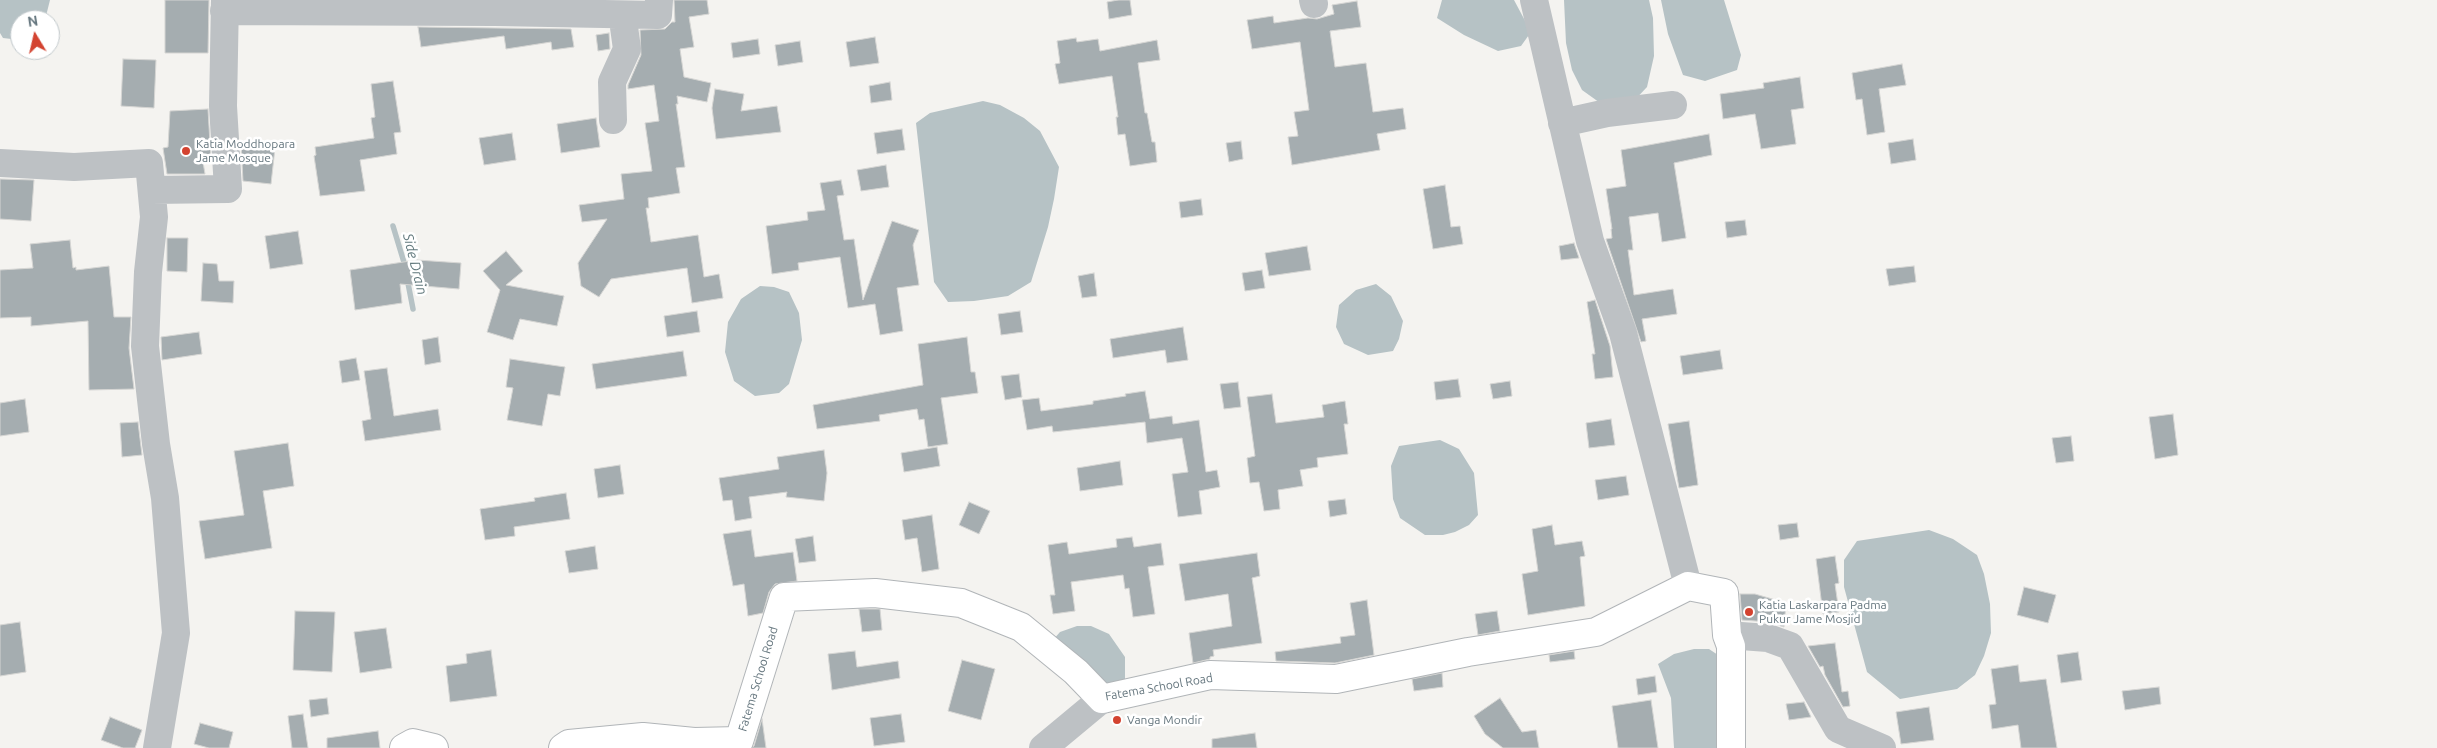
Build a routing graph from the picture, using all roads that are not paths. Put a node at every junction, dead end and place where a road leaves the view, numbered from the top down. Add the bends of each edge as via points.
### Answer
1 (659, 0) edge
2 (1534, 0) edge
3 (225, 6) edge
4 (628, 15) junction
5 (1673, 105) dead end
6 (613, 120) dead end
7 (1562, 123) junction
8 (0, 163) edge
9 (152, 190) junction
10 (1688, 586) junction
11 (1727, 635) junction
12 (1102, 699) junction
13 (157, 748) edge
14 (404, 748) edge
15 (434, 748) edge
16 (563, 748) edge
17 (1043, 748) edge
18 (1731, 748) edge
19 (1882, 748) edge

1 - 4 street via 658,15
2 - 7 street
3 - 4 street
3 - 9 street via 223,106 228,189
4 - 6 street via 624,27 627,49 612,82
5 - 7 street via 1607,113
7 - 10 street via 1590,240 1623,333
8 - 9 street via 74,167 149,163
9 - 13 street via 154,217 145,346 165,498 176,633
10 - 11 main road via 1724,593
10 - 12 main road, Fatema School Road via 1596,632 1468,652 1336,679 1210,676
11 - 18 main road via 1731,646
11 - 19 street via 1768,638 1790,646 1838,729
12 - 16 main road, Fatema School Road via 1076,672 1021,627 961,603 876,593 784,597 739,741 694,742 643,737 569,744
12 - 17 street
14 - 15 main road via 413,744

